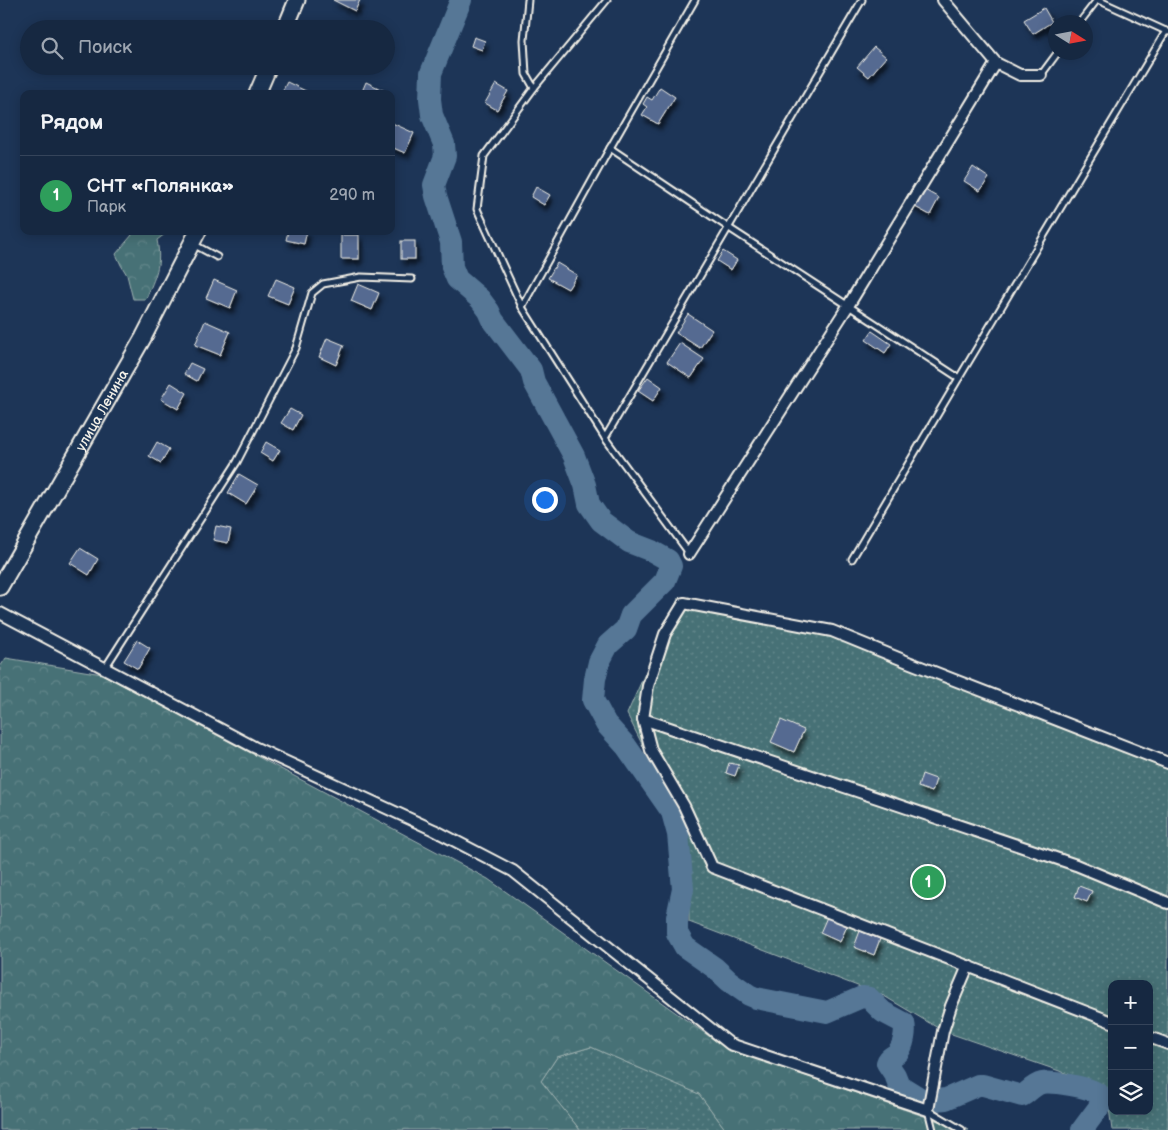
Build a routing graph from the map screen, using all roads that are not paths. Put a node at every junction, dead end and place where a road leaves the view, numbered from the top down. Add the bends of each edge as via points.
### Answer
1 (298, 0) edge
2 (528, 0) edge
3 (607, 0) edge
4 (695, 0) edge
5 (862, 0) edge
6 (943, 0) edge
7 (1098, 0) edge
8 (1086, 15) edge
9 (289, 20) edge
10 (1167, 32) edge
11 (1052, 60) edge
12 (996, 63) junction
13 (265, 75) edge
14 (1041, 75) joint
15 (534, 88) junction
16 (259, 90) edge
17 (610, 148) junction
18 (729, 228) junction
19 (195, 238) edge
20 (217, 257) dead end
21 (412, 279) dead end
22 (848, 306) junction
23 (522, 308) junction
24 (959, 378) junction
25 (604, 438) junction
26 (689, 554) joint
27 (852, 559) dead end
28 (0, 587) edge
29 (0, 613) edge
30 (105, 669) junction
31 (643, 719) junction
32 (1168, 763) edge
33 (1168, 903) edge
34 (968, 966) junction
35 (1108, 1020) edge
36 (1153, 1038) edge
37 (1168, 1044) edge
38 (928, 1110) junction
39 (933, 1130) edge
40 (962, 1130) edge

1 - 9 street
2 - 15 lane via 524,40 526,74
3 - 15 lane
4 - 17 lane
5 - 18 lane
6 - 12 street
7 - 8 lane
7 - 10 lane
10 - 24 lane
11 - 14 lane
12 - 14 street via 1020,75
12 - 22 street
13 - 16 street
15 - 23 lane via 484,156 477,209
17 - 18 lane
17 - 23 lane
18 - 22 lane
18 - 25 lane
19 - 20 lane
19 - 28 street, улица Ленина via 143,338
21 - 30 lane via 361,277 323,284 312,293 296,348 237,462
22 - 24 lane
22 - 26 street
23 - 25 lane
24 - 27 lane
25 - 26 lane
29 - 30 street
30 - 38 street via 254,747 434,830 513,871 730,1044
31 - 32 street via 648,686 666,634 684,603 832,630
31 - 33 street via 1076,864
31 - 34 street via 651,750 684,806 712,866
34 - 35 street
34 - 38 street via 943,1031
36 - 37 street
38 - 39 lane
38 - 40 lane

